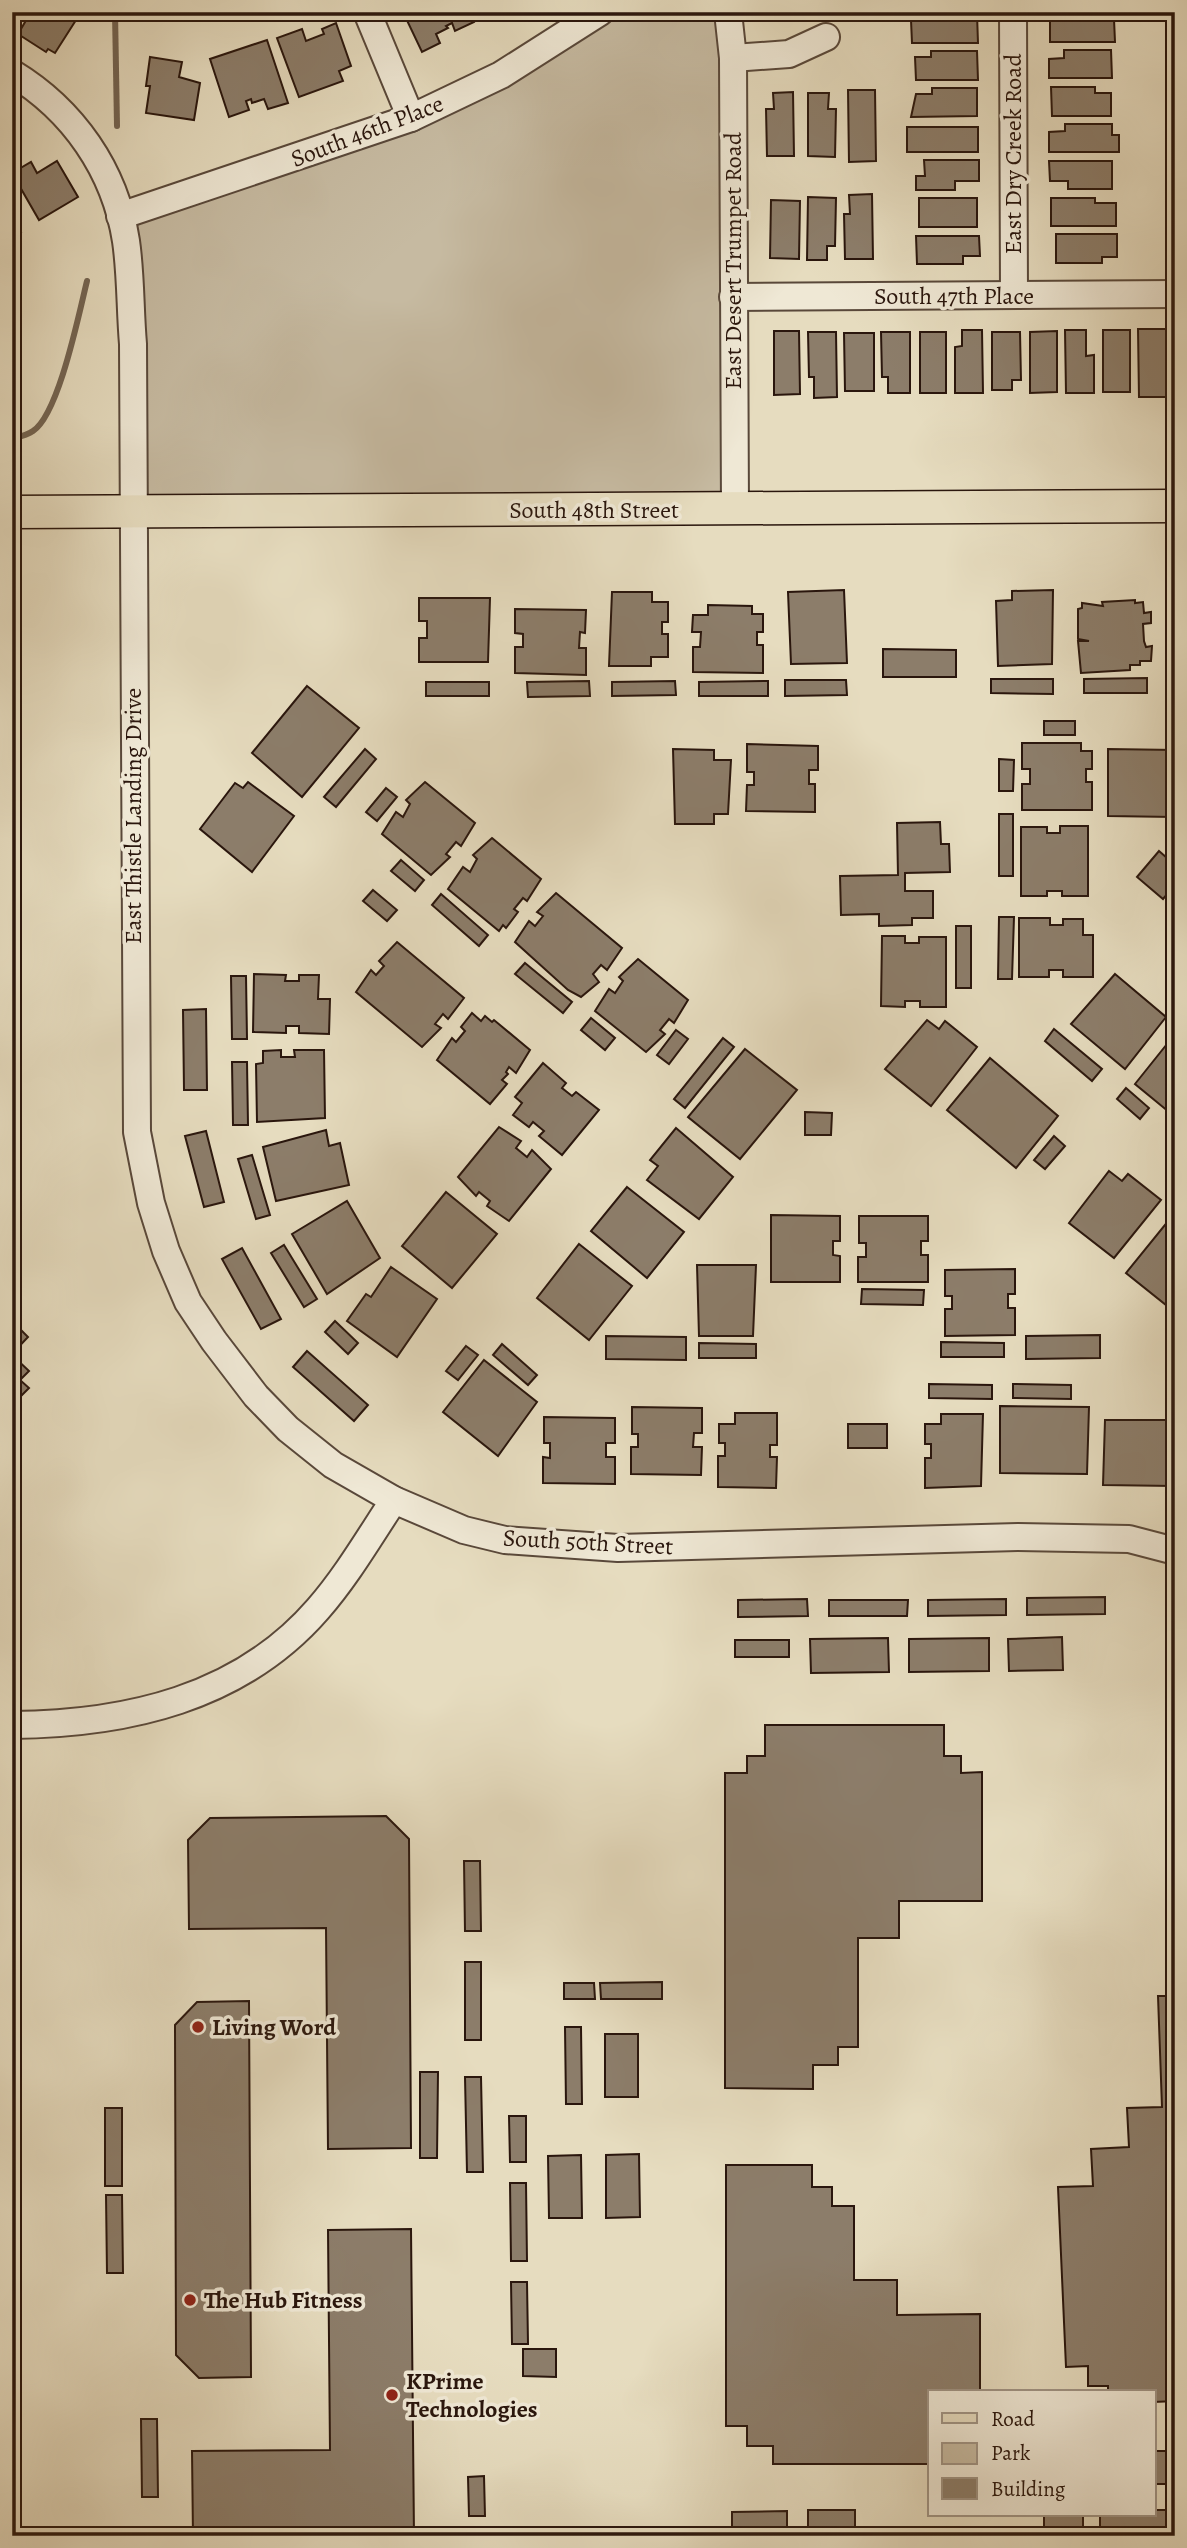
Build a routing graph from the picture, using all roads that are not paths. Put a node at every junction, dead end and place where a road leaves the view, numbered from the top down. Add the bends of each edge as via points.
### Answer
1 (367, 12) edge
2 (600, 12) edge
3 (728, 12) edge
4 (1013, 12) edge
5 (826, 37) dead end
6 (733, 58) junction
7 (12, 73) edge
8 (411, 118) junction
9 (120, 216) junction
10 (1175, 294) edge
11 (1014, 295) junction
12 (733, 297) junction
13 (1175, 506) edge
14 (735, 509) junction
15 (131, 511) junction
16 (12, 512) edge
17 (394, 1500) junction
18 (1175, 1551) edge
19 (12, 1725) edge

1 - 8 street
2 - 8 street, South 46th Place via 501,75
3 - 6 street, East Desert Trumpet Road
4 - 11 street, East Dry Creek Road
5 - 6 street via 789,54
6 - 12 street, East Desert Trumpet Road
7 - 9 street, East Thistle Landing Drive via 64,111 89,143
8 - 9 street, South 46th Place
9 - 15 street, East Thistle Landing Drive via 133,344
10 - 11 street, South 47th Place
11 - 12 street, South 47th Place
12 - 14 street, East Desert Trumpet Road
13 - 14 main road, South 48th Street
14 - 15 main road, South 48th Street
15 - 16 main road, South 48th Street
15 - 17 street, East Thistle Landing Drive via 136,1120 151,1203 188,1302 257,1396 288,1429 333,1465
17 - 18 street, South 50th Street via 464,1530 505,1541 630,1548 1018,1537 1115,1539
17 - 19 street via 316,1611 284,1642 238,1673 200,1692 126,1717 62,1725

